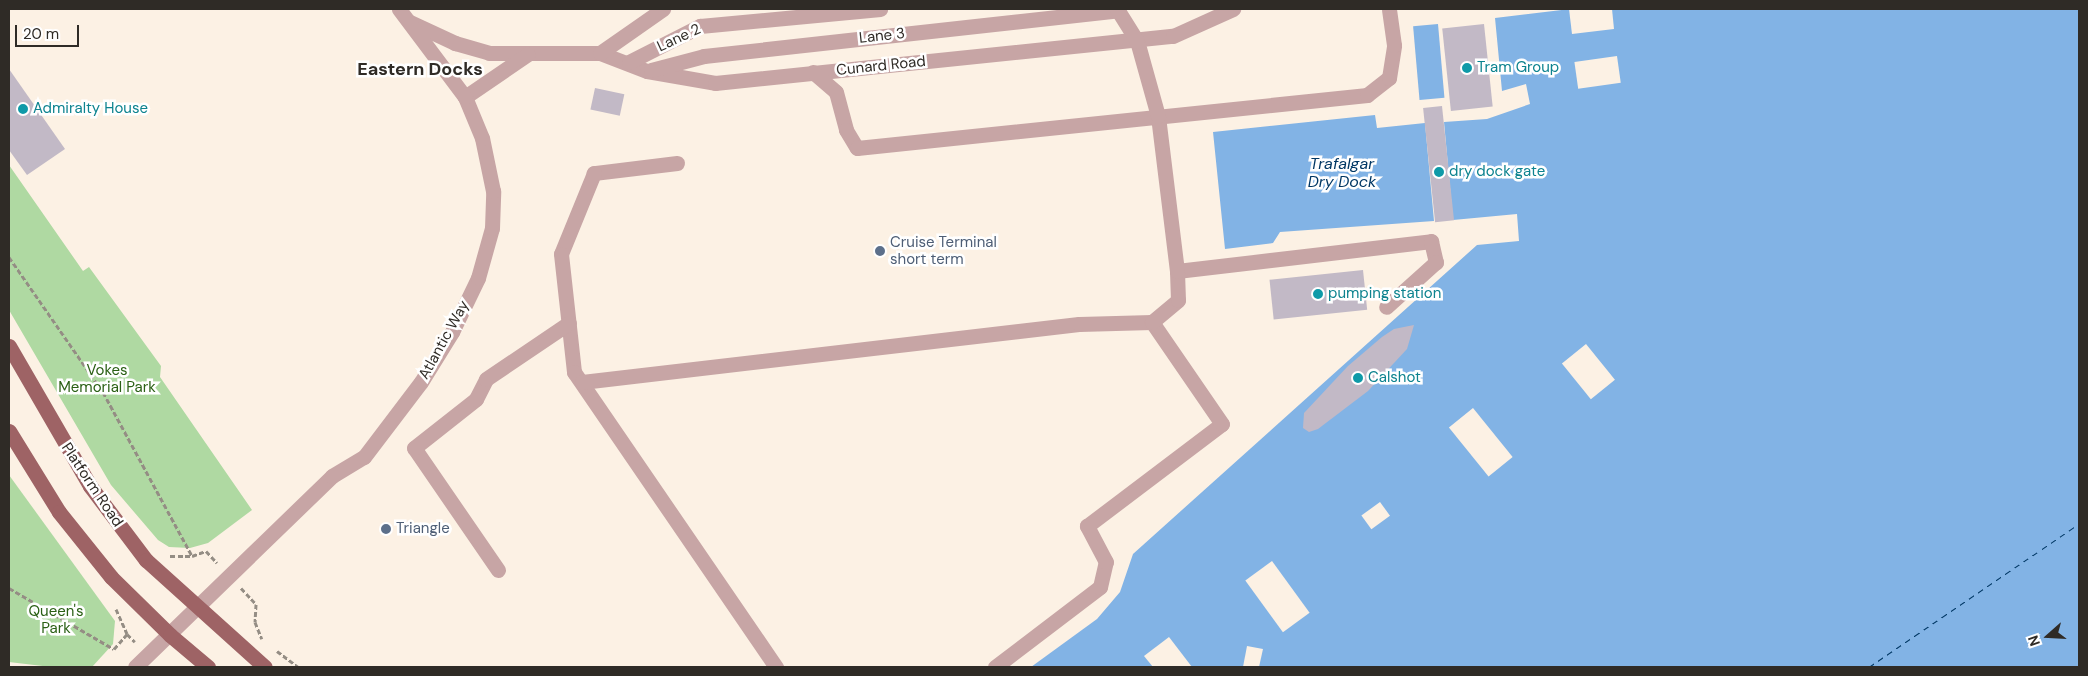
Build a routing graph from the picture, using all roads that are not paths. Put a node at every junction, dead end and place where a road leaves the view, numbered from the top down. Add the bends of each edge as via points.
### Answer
1 (399, 9) edge
2 (663, 9) edge
3 (880, 9) edge
4 (1118, 9) edge
5 (1233, 9) edge
6 (1388, 9) edge
7 (410, 22) junction
8 (1138, 41) junction
9 (600, 53) junction
10 (528, 54) junction
11 (629, 62) junction
12 (647, 71) junction
13 (813, 72) junction
14 (465, 97) junction
15 (1158, 116) junction
16 (677, 163) dead end
17 (1177, 271) junction
18 (1386, 307) dead end
19 (1152, 322) junction
20 (569, 323) junction
21 (9, 346) edge
22 (582, 382) junction
23 (9, 431) edge
24 (498, 570) dead end
25 (197, 608) junction
26 (170, 635) junction
27 (135, 667) edge
28 (208, 667) edge
29 (265, 667) edge
30 (776, 667) edge
31 (995, 667) edge

1 - 7 street, Atlantic Way
2 - 9 street
3 - 11 street, Lane 2 via 700,26
4 - 8 street
4 - 12 street, Lane 3 via 704,56
5 - 8 street, Cunard Road via 1173,36
6 - 15 street via 1394,45 1389,78 1367,95
7 - 10 street, Cunard Road via 455,43 489,53
7 - 14 street, Atlantic Way
8 - 13 street, Cunard Road
8 - 15 street
9 - 10 street, Cunard Road via 559,51
9 - 11 street, Cunard Road
10 - 14 street, Cunard Road
11 - 12 street, Cunard Road
12 - 13 street, Cunard Road via 716,83
13 - 15 street via 836,92 846,130 857,148
14 - 25 street, Atlantic Way via 482,138 491,182 492,228 478,278 452,332 421,382 364,457 332,476
15 - 17 street
16 - 20 street via 594,173 561,254
17 - 18 street via 1431,241 1436,262
17 - 19 street via 1178,300
19 - 22 street via 1079,324
19 - 31 street via 1222,424 1087,526 1106,562 1100,587
20 - 22 street via 574,372
20 - 24 street via 486,379 476,399 414,448
21 - 25 main road, Platform Road via 90,486 146,560
22 - 30 street
23 - 26 main road via 59,512 111,577
25 - 26 street, Atlantic Way
25 - 29 main road, Platform Road
26 - 27 street, Atlantic Way
26 - 28 main road

